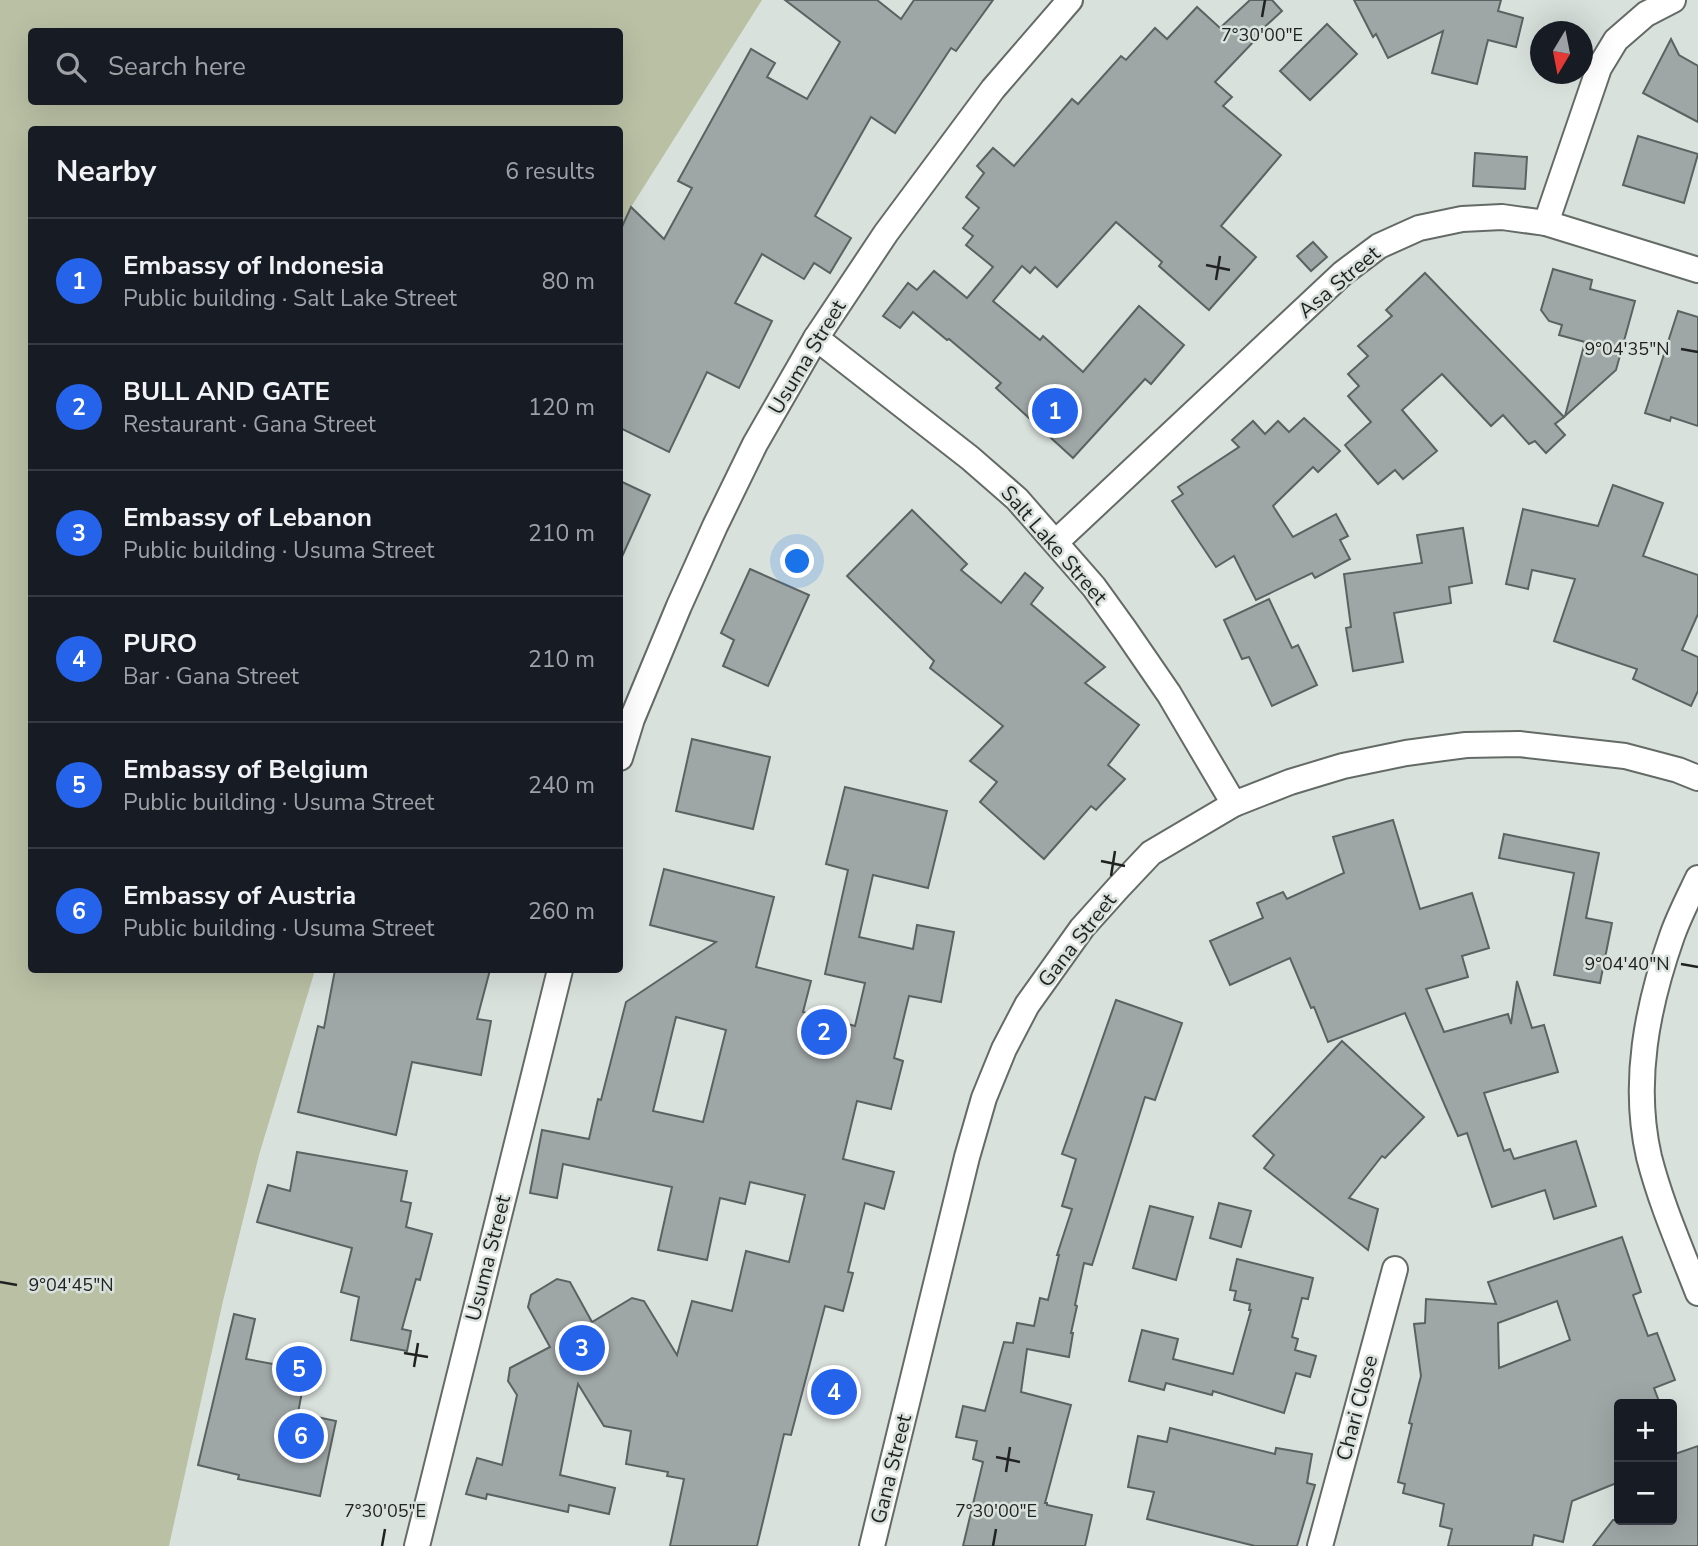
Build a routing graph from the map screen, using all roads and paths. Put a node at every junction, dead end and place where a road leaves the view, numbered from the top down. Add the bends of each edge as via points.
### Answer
1 (1070, 0) edge
2 (1673, 0) edge
3 (1546, 223) junction
4 (1698, 270) edge
5 (816, 338) junction
6 (1056, 542) junction
7 (623, 749) edge
8 (1698, 778) edge
9 (1234, 804) junction
10 (1698, 878) edge
11 (560, 973) edge
12 (1395, 1269) dead end
13 (1698, 1293) edge
14 (416, 1546) edge
15 (872, 1546) edge
16 (1320, 1546) edge

1 - 5 street, Usuma Street via 993,89 886,233
2 - 3 street via 1646,14 1616,40 1599,68
3 - 4 street, Asa Street
3 - 6 street, Asa Street via 1502,217 1462,219 1419,228 1378,246 1343,273
5 - 6 street, Salt Lake Street via 980,466
5 - 7 street, Usuma Street via 755,444 715,526
6 - 9 street, Salt Lake Street via 1140,651
8 - 9 street, Gana Street via 1625,756 1519,744 1466,745 1343,766
9 - 15 street, Gana Street via 1151,853 1118,888 1054,966 1004,1049 967,1157
10 - 13 street via 1672,936 1646,1029 1641,1071 1649,1156
11 - 14 street, Usuma Street
12 - 16 street, Chari Close

